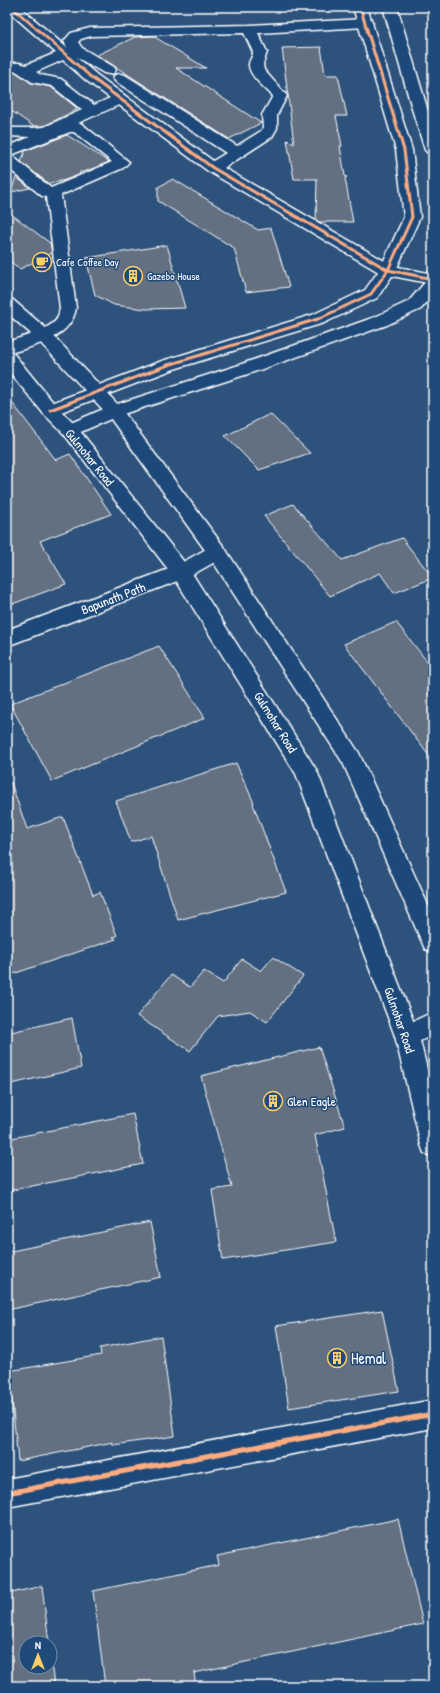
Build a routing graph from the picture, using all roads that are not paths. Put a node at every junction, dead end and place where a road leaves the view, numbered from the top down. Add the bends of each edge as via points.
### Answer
1 (12, 7) edge
2 (360, 7) edge
3 (390, 7) edge
4 (366, 23) junction
5 (249, 29) junction
6 (66, 54) junction
7 (7, 67) edge
8 (25, 70) junction
9 (92, 78) junction
10 (120, 78) dead end
11 (120, 99) junction
12 (92, 111) junction
13 (175, 113) junction
14 (153, 123) junction
15 (429, 126) edge
16 (7, 132) edge
17 (433, 150) edge
18 (7, 152) edge
19 (237, 153) junction
20 (7, 159) edge
21 (213, 168) junction
22 (54, 193) junction
23 (388, 270) junction
24 (433, 279) edge
25 (433, 284) edge
26 (7, 304) edge
27 (43, 335) junction
28 (7, 348) edge
29 (7, 357) edge
30 (94, 392) junction
31 (50, 410) junction
32 (114, 411) junction
33 (70, 430) junction
34 (217, 552) junction
35 (181, 572) junction
36 (7, 638) edge
37 (433, 942) edge
38 (433, 1023) edge
39 (407, 1036) junction
40 (433, 1145) edge
41 (433, 1414) edge
42 (7, 1493) edge

1 - 6 street
2 - 4 street
3 - 15 street
4 - 5 street
4 - 23 street via 404,150 412,217
5 - 9 street via 82,33 71,40 73,47 109,70
5 - 19 street via 259,50 260,56 256,67 280,96 269,113 270,128 267,134
6 - 8 street
6 - 9 street
7 - 8 street via 15,66
8 - 12 street via 38,79 56,82
9 - 11 street
10 - 13 street
11 - 12 street
11 - 14 street
12 - 16 street via 47,131
13 - 14 street
13 - 19 street
14 - 21 street
15 - 17 street
18 - 22 street via 67,128 77,127 121,162
19 - 21 street
20 - 22 street via 46,193
21 - 23 street
22 - 27 street via 68,308 62,324
23 - 24 street
23 - 30 street via 371,294 318,319 168,365
25 - 32 street via 415,305 381,321 242,370
26 - 27 street
27 - 28 street
27 - 30 street
29 - 31 street, Gulmohar Road
30 - 31 street
30 - 32 street
31 - 33 street, Gulmohar Road
32 - 33 street
32 - 34 street
33 - 35 street, Gulmohar Road
34 - 35 street, Bapunath Path
34 - 37 street via 352,759
35 - 36 street, Bapunath Path
35 - 39 street, Gulmohar Road via 306,771
38 - 39 street
39 - 40 street, Gulmohar Road
41 - 42 street

